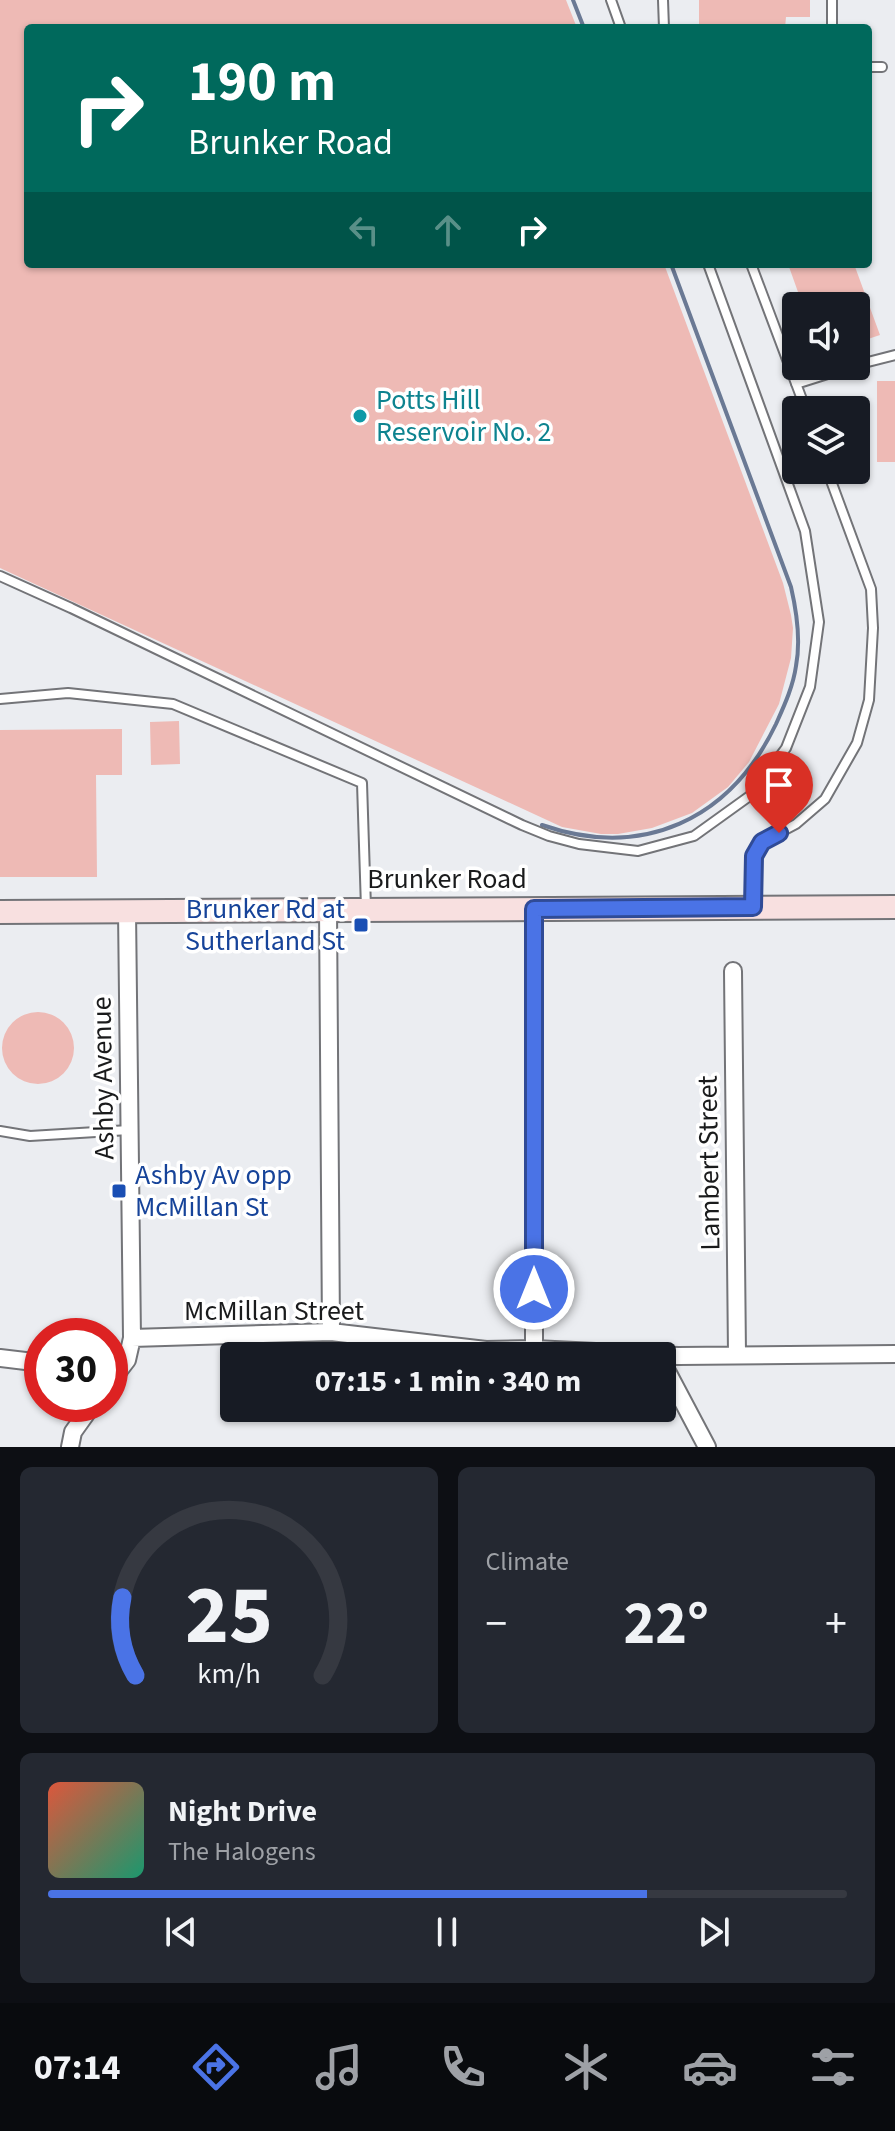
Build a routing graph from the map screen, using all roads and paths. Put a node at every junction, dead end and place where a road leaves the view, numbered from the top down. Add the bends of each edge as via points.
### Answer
1 (611, 0) edge
2 (663, 0) edge
3 (832, 0) edge
4 (620, 24) edge
5 (664, 24) edge
6 (832, 24) edge
7 (872, 67) edge
8 (882, 67) dead end
9 (709, 268) edge
10 (752, 268) edge
11 (895, 355) edge
12 (870, 362) edge
13 (809, 380) edge
14 (796, 384) junction
15 (801, 396) edge
16 (832, 484) edge
17 (0, 576) edge
18 (0, 699) edge
19 (753, 907) junction
20 (895, 907) edge
21 (328, 909) junction
22 (534, 909) junction
23 (366, 910) junction
24 (127, 911) junction
25 (0, 912) edge
26 (733, 971) dead end
27 (129, 1130) junction
28 (0, 1131) edge
29 (331, 1332) junction
30 (132, 1338) junction
31 (417, 1342) edge
32 (534, 1342) edge
33 (737, 1354) junction
34 (895, 1354) edge
35 (128, 1356) edge
36 (676, 1356) edge
37 (0, 1358) edge
38 (24, 1361) edge
39 (676, 1388) edge
40 (80, 1422) edge
41 (70, 1447) edge
42 (707, 1447) edge

1 - 4 lane
2 - 5 lane
3 - 6 lane
7 - 8 lane
9 - 17 lane via 805,531 819,622 810,687 786,748 751,795 694,836 638,851 549,836
10 - 14 lane
11 - 12 lane
13 - 14 lane
14 - 15 lane
16 - 19 lane via 871,589 869,700 857,743 825,799 796,824 762,842 754,856
18 - 23 lane via 68,693 173,704 362,783
19 - 20 main road, Brunker Road
19 - 22 main road, Brunker Road
21 - 23 main road, Brunker Road
21 - 24 main road, Brunker Road
21 - 29 street
22 - 23 main road, Brunker Road
22 - 32 street
24 - 25 main road, Brunker Road
24 - 27 street, Ashby Avenue
26 - 33 street, Lambert Street
27 - 28 lane via 30,1136
27 - 30 street, Ashby Avenue
29 - 30 street, McMillan Street
29 - 31 street, McMillan Street
30 - 35 street, Ashby Avenue
33 - 34 street, McMillan Street
33 - 36 street, McMillan Street
37 - 38 street
39 - 42 street
40 - 41 street

